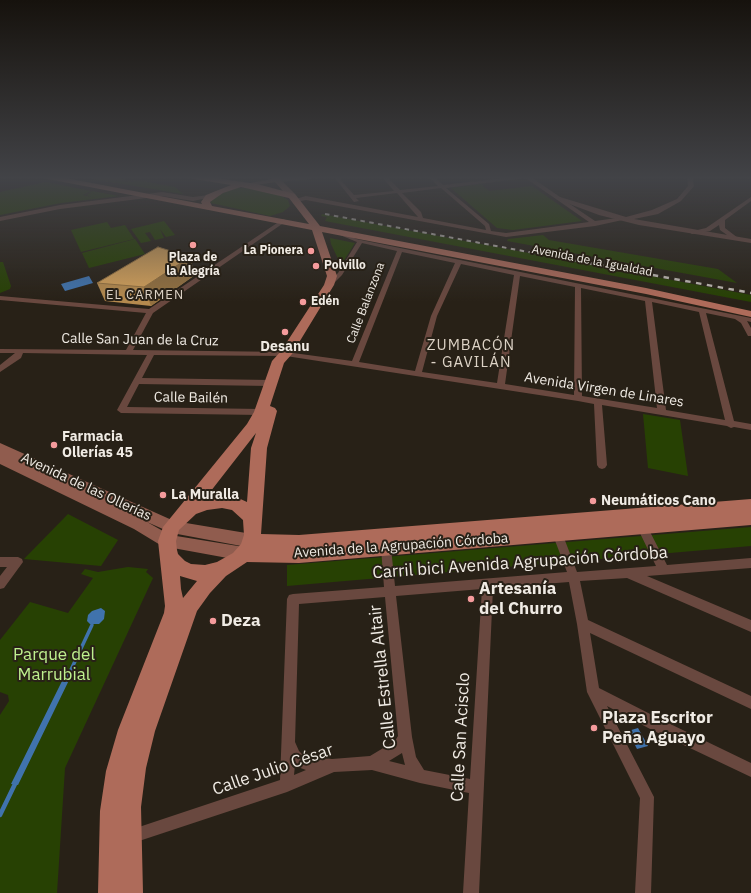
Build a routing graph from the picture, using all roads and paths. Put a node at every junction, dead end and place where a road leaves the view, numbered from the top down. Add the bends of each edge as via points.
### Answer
1 (281, 219) edge
2 (290, 219) edge
3 (300, 219) edge
4 (310, 219) edge
5 (423, 219) edge
6 (480, 219) edge
7 (587, 219) edge
8 (624, 219) joint
9 (722, 220) joint
10 (313, 222) junction
11 (595, 224) junction
12 (334, 230) junction
13 (488, 232) junction
14 (690, 232) junction
15 (736, 239) junction
16 (360, 242) junction
17 (751, 242) edge
18 (321, 245) junction
19 (400, 250) junction
20 (459, 262) junction
21 (549, 272) junction
22 (517, 273) junction
23 (329, 285) junction
24 (578, 285) junction
25 (652, 286) junction
26 (0, 298) edge
27 (648, 299) junction
28 (751, 304) edge
29 (751, 309) edge
30 (702, 310) junction
31 (150, 312) junction
32 (729, 315) junction
33 (747, 316) edge
34 (751, 320) edge
35 (751, 334) edge
36 (0, 351) edge
37 (20, 351) junction
38 (128, 353) junction
39 (151, 354) junction
40 (286, 354) junction
41 (354, 364) junction
42 (0, 369) edge
43 (418, 374) junction
44 (136, 381) junction
45 (270, 383) junction
46 (501, 386) junction
47 (578, 398) junction
48 (598, 401) junction
49 (260, 412) junction
50 (662, 412) junction
51 (732, 425) junction
52 (751, 427) edge
53 (0, 448) edge
54 (0, 458) edge
55 (602, 465) dead end
56 (751, 506) edge
57 (751, 518) edge
58 (642, 527) junction
59 (555, 528) junction
60 (251, 533) junction
61 (173, 535) junction
62 (277, 542) junction
63 (386, 548) junction
64 (0, 562) edge
65 (751, 562) edge
66 (220, 570) junction
67 (664, 570) junction
68 (625, 571) junction
69 (574, 577) junction
70 (488, 583) junction
71 (0, 584) edge
72 (391, 590) junction
73 (583, 624) junction
74 (751, 626) edge
75 (593, 692) junction
76 (751, 703) edge
77 (405, 737) junction
78 (287, 739) junction
79 (372, 763) junction
80 (334, 765) junction
81 (751, 770) edge
82 (420, 776) junction
83 (287, 785) junction
84 (477, 788) junction
85 (129, 837) junction
86 (111, 893) edge
87 (130, 893) edge
88 (471, 893) edge
89 (643, 893) edge

1 - 31 street
2 - 18 main road
3 - 10 main road, Avenida de la Igualdad
4 - 10 main road
5 - 13 street
6 - 13 street via 487,225
7 - 11 street
8 - 11 street
8 - 14 street
9 - 14 street via 708,230
9 - 15 street via 722,229
10 - 12 main road, Avenida de la Igualdad
10 - 18 main road
10 - 25 main road, Avenida de la Igualdad
11 - 13 street via 513,235
12 - 16 street, Avenida de la Igualdad
12 - 21 main road, Avenida de la Igualdad
14 - 15 street
15 - 17 street
16 - 19 street, Avenida de la Igualdad
16 - 23 street via 340,274
18 - 23 main road via 331,271
19 - 20 street, Avenida de la Igualdad
19 - 41 street, Calle Balanzona
20 - 22 street, Avenida de la Igualdad
20 - 43 street via 434,316
21 - 24 street, Avenida de la Igualdad
21 - 33 main road, Avenida de la Igualdad via 695,300
22 - 24 street, Avenida de la Igualdad
22 - 46 street
23 - 40 main road
24 - 27 street, Avenida de la Igualdad
24 - 47 street
25 - 28 main road
25 - 29 main road, Avenida de la Igualdad
26 - 31 street
27 - 30 street, Avenida de la Igualdad
27 - 50 street
30 - 32 street, Avenida de la Igualdad
30 - 51 street
31 - 38 street
32 - 33 street, Avenida de la Igualdad
32 - 35 street via 744,322
33 - 34 street
36 - 37 street, Calle San Juan de la Cruz
37 - 38 street, Calle San Juan de la Cruz
37 - 42 street via 18,356
38 - 39 street, Calle San Juan de la Cruz
39 - 40 street, Calle San Juan de la Cruz
39 - 44 street
40 - 41 street, Avenida Virgen de Linares
40 - 45 main road via 278,361
40 - 60 main road via 286,362 259,448
41 - 43 street, Avenida Virgen de Linares
43 - 46 street, Avenida Virgen de Linares
44 - 45 street
44 - 49 street, Calle Bailén via 121,410
45 - 49 main road
46 - 47 street, Avenida Virgen de Linares
47 - 48 street, Avenida Virgen de Linares
48 - 50 street, Avenida Virgen de Linares
48 - 55 street
49 - 61 main road via 252,428
50 - 51 street, Avenida Virgen de Linares
51 - 52 street, Avenida Virgen de Linares
53 - 61 main road, Avenida de las Ollerías
54 - 61 main road, Avenida de las Ollerías via 139,525
56 - 59 main road, Avenida de la Agrupación Córdoba
57 - 58 main road, Avenida de la Agrupación Córdoba
58 - 59 main road, Avenida de la Agrupación Córdoba
58 - 67 street
59 - 62 main road, Avenida de la Agrupación Córdoba
59 - 63 main road, Avenida de la Agrupación Córdoba
59 - 69 street
60 - 61 main road
60 - 61 main road via 247,513 229,502 206,503
60 - 62 main road, Avenida de la Agrupación Córdoba
60 - 62 main road via 264,530
60 - 63 main road, Avenida de la Agrupación Córdoba via 299,555
60 - 66 main road via 233,564
61 - 66 main road via 178,567 190,572
61 - 86 main road via 174,613 129,730 118,771 112,811
63 - 72 street, Calle Estrella Altair
64 - 71 street via 18,562
65 - 67 street, Carril bici Avenida Agrupación Córdoba
66 - 85 main road via 189,606 144,731 134,768 129,807
67 - 68 street, Carril bici Avenida Agrupación Córdoba
68 - 69 street, Carril bici Avenida Agrupación Córdoba
68 - 74 street
69 - 70 street, Carril bici Avenida Agrupación Córdoba
69 - 73 street
70 - 72 street, Carril bici Avenida Agrupación Córdoba
70 - 84 street, Calle San Acisclo
72 - 77 street, Calle Estrella Altair
72 - 78 street, Carril bici Avenida Agrupación Córdoba via 292,599
73 - 75 street
73 - 76 street
75 - 81 street
75 - 89 street via 647,797
77 - 79 street via 400,746
77 - 82 street, Calle Estrella Altair via 410,760
78 - 80 street via 294,756 300,761 308,764
78 - 83 street
79 - 80 street, Calle Julio César
79 - 82 street, Calle Julio César
80 - 83 street, Calle Julio César
82 - 84 street, Calle Julio César
83 - 85 street, Calle Julio César
84 - 88 street, Calle San Acisclo
85 - 87 main road

